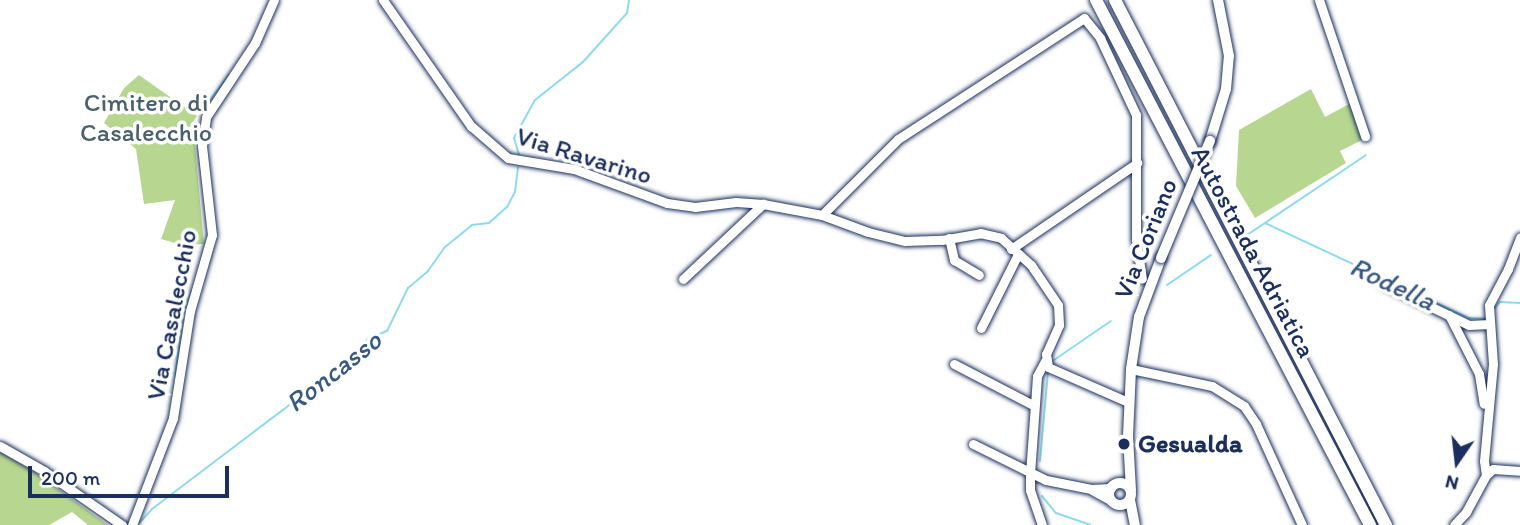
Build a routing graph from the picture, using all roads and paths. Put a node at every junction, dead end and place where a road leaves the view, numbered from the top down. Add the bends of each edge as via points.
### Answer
1 (274, 0) edge
2 (383, 0) edge
3 (1096, 0) edge
4 (1115, 0) edge
5 (1218, 0) edge
6 (1319, 0) edge
7 (1365, 136) dead end
8 (1137, 163) junction
9 (763, 204) junction
10 (822, 215) junction
11 (1520, 237) edge
12 (949, 239) junction
13 (1015, 252) junction
14 (979, 275) dead end
15 (683, 279) dead end
16 (1142, 279) dead end
17 (1384, 284) dead end
18 (1449, 315) junction
19 (1490, 318) junction
20 (981, 328) dead end
21 (1045, 361) junction
22 (954, 364) dead end
23 (1131, 369) junction
24 (1128, 402) junction
25 (1033, 405) junction
26 (973, 444) dead end
27 (1486, 444) junction
28 (0, 446) edge
29 (1128, 459) junction
30 (1520, 471) edge
31 (1030, 474) junction
32 (1486, 475) junction
33 (1113, 486) junction
34 (1091, 489) junction
35 (1130, 495) junction
36 (1114, 503) junction
37 (1466, 512) junction
38 (1135, 522) edge
39 (122, 525) edge
40 (132, 525) edge
41 (1042, 525) edge
42 (1302, 525) edge
43 (1370, 525) edge
44 (1386, 525) edge
45 (1454, 525) edge
46 (1463, 525) edge

1 - 40 street, Via Casalecchio via 255,43 206,117 202,146 212,235 190,311 173,418
2 - 9 street, Via Ravarino via 471,126 508,158 574,169 667,204
3 - 43 highway, Autostrada Adriatica
4 - 44 highway, Autostrada Adriatica
5 - 23 main road, Via Coriano, bridge via 1229,56 1226,89 1210,141 1139,317
6 - 7 street
8 - 10 street, Via Coriano via 1131,99 1084,18 916,125 890,145
8 - 13 street, Via Coriano
8 - 16 street, Via Coriano via 1136,239
9 - 10 street, Via Ravarino
9 - 15 street
10 - 12 street, Via Ravarino via 905,241
11 - 19 street via 1489,305
12 - 13 street, Via Ravarino via 990,234
12 - 14 street via 954,260
13 - 20 street
13 - 21 street, Via Ravarino via 1041,278 1058,305 1059,325
17 - 18 street
18 - 19 street via 1469,325
18 - 27 street via 1479,374 1484,396 1481,443
19 - 27 street via 1493,364
21 - 24 street via 1056,371
21 - 25 street, Via Ravarino via 1037,376
22 - 25 street
23 - 24 main road, Via Coriano
23 - 42 street via 1212,386 1244,406
24 - 29 main road, Via Coriano
25 - 31 street, Via Ravarino
26 - 31 street, Via Coriano
27 - 32 street
28 - 39 street
29 - 33 main road, Via Coriano
29 - 35 main road, Via Coriano
30 - 32 street via 1493,469
31 - 34 street, Via Coriano
31 - 41 street, Via Ravarino via 1030,490
32 - 37 street
33 - 34 street, Via Coriano
33 - 35 main road via 1123,483
33 - 36 main road
34 - 36 street, Via Coriano
35 - 36 main road
35 - 38 main road, Via Coriano
36 - 38 main road, Via Coriano
37 - 45 street
37 - 46 street

